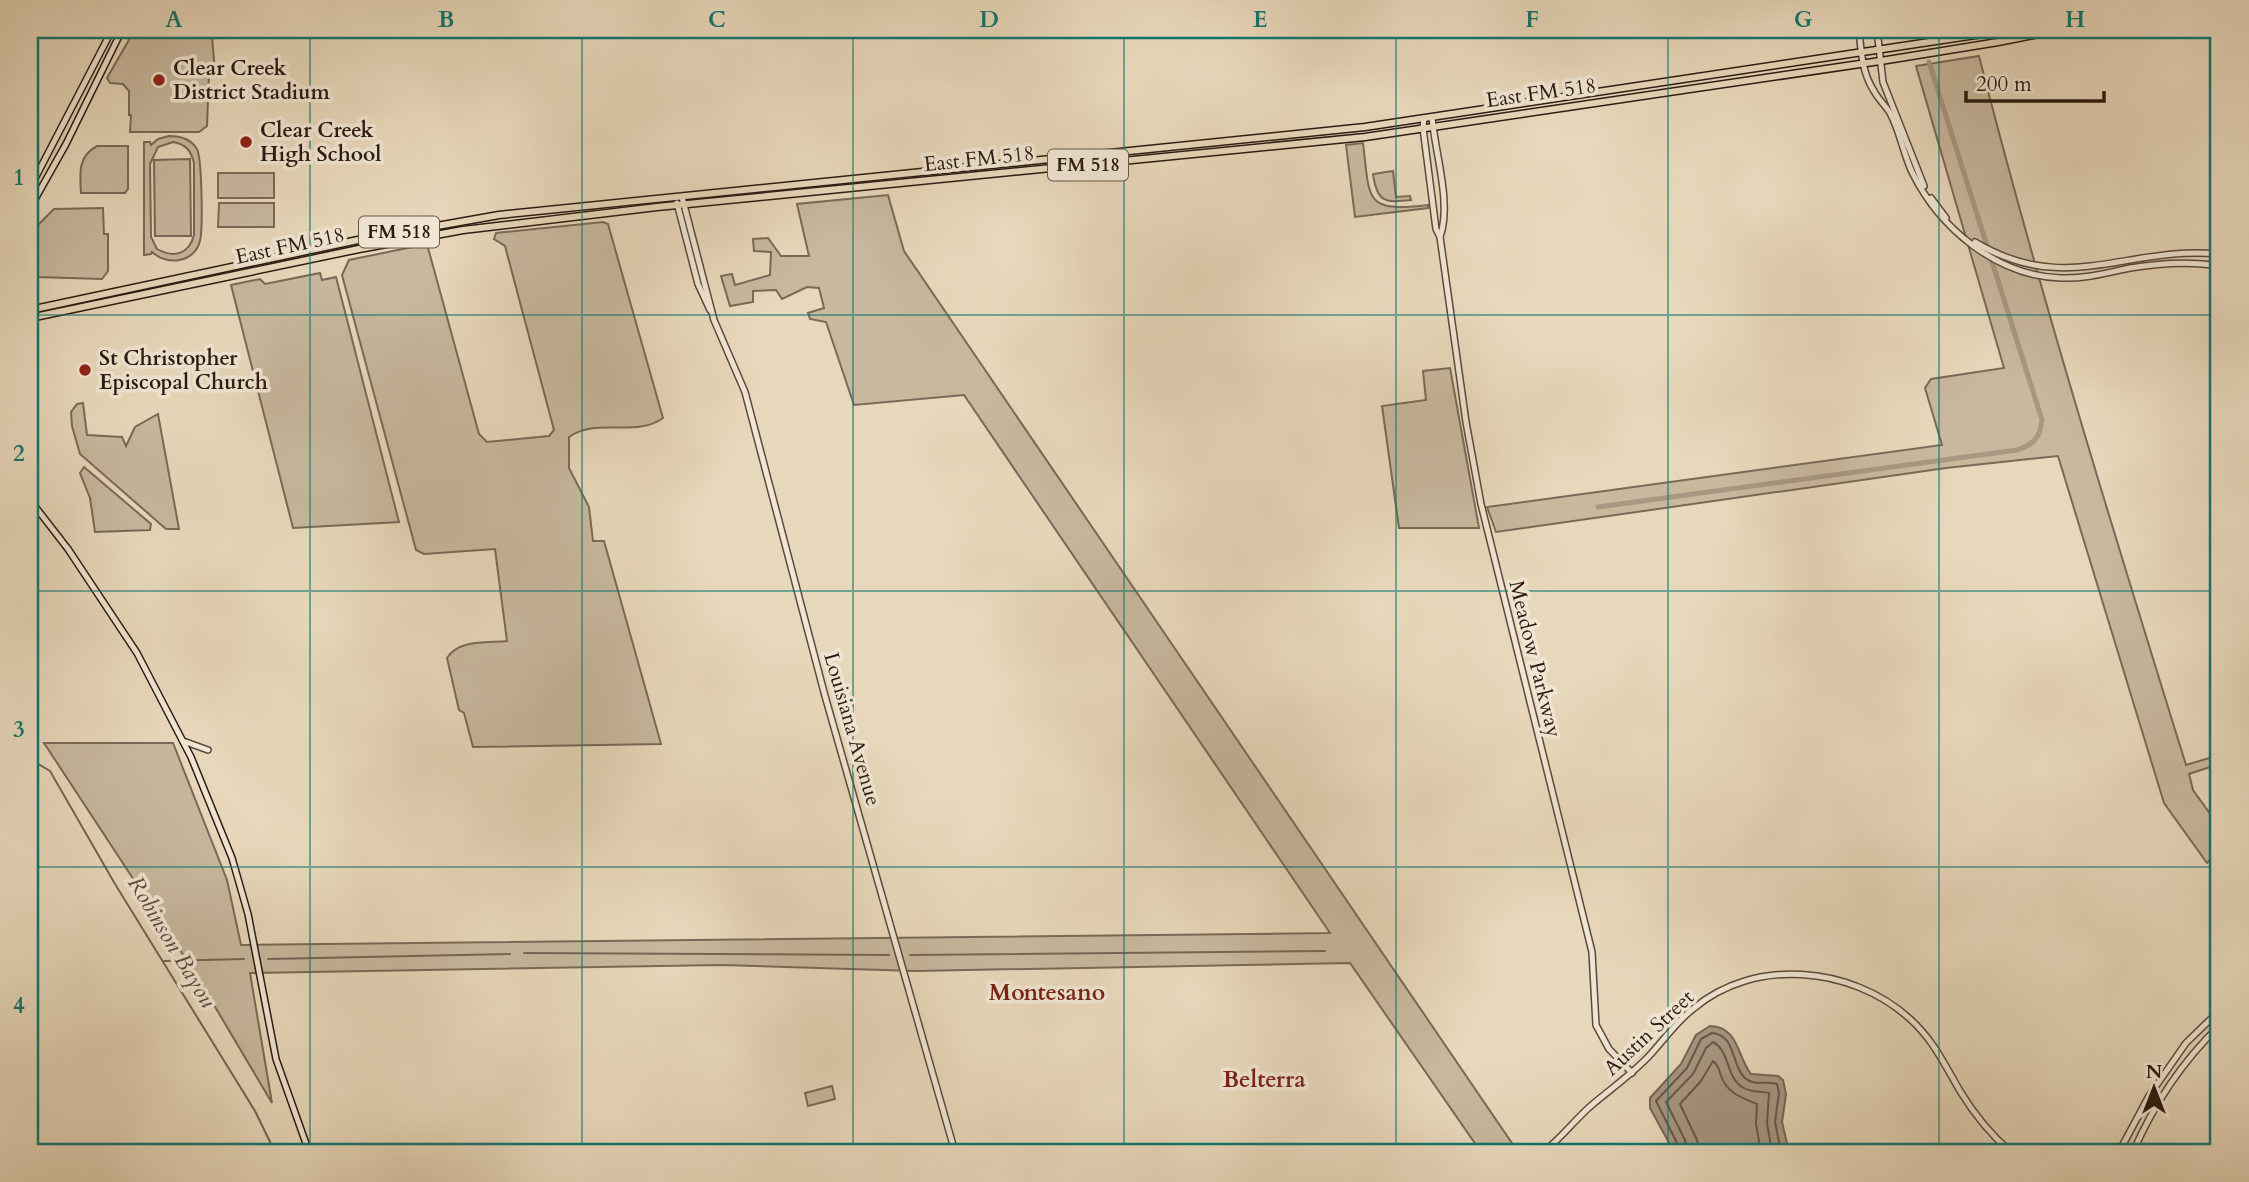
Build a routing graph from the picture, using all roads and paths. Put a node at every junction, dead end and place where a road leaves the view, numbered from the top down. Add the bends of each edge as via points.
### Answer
1 (111, 30) edge
2 (1859, 30) edge
3 (1877, 30) edge
4 (2009, 30) edge
5 (2059, 30) edge
6 (121, 32) edge
7 (1996, 32) junction
8 (1998, 42) junction
9 (1880, 50) junction
10 (1862, 52) junction
11 (1881, 61) junction
12 (1863, 63) junction
13 (1598, 92) junction
14 (1601, 102) junction
15 (1432, 117) junction
16 (1424, 118) junction
17 (1433, 127) junction
18 (1423, 128) junction
19 (30, 188) edge
20 (769, 189) junction
21 (679, 197) junction
22 (770, 197) junction
23 (586, 206) junction
24 (681, 206) junction
25 (30, 208) edge
26 (499, 215) junction
27 (587, 216) junction
28 (500, 225) junction
29 (411, 230) junction
30 (1440, 237) junction
31 (412, 239) junction
32 (358, 240) junction
33 (359, 249) junction
34 (286, 254) junction
35 (2219, 254) edge
36 (290, 264) junction
37 (2219, 265) edge
38 (184, 276) junction
39 (187, 286) junction
40 (30, 310) edge
41 (30, 318) edge
42 (30, 500) edge
43 (183, 741) junction
44 (208, 750) dead end
45 (2219, 1010) edge
46 (2219, 1026) edge
47 (1632, 1073) junction
48 (309, 1152) edge
49 (955, 1152) edge
50 (1543, 1152) edge
51 (2011, 1152) edge
52 (2119, 1152) edge
53 (2133, 1152) edge

1 - 6 street
1 - 19 street
2 - 10 street
3 - 9 street
4 - 7 main road, East FM 518 / FM 518
5 - 8 main road, East FM 518 / FM 518
6 - 25 street
7 - 8 main road
7 - 9 main road, East FM 518 / FM 518
8 - 11 main road, East FM 518 / FM 518
9 - 10 main road, East FM 518 / FM 518
9 - 11 street
10 - 12 street
10 - 13 main road, East FM 518 / FM 518
11 - 12 main road, East FM 518 / FM 518
11 - 35 street via 1883,82 1924,186 1948,219 1974,242 2038,267 2071,269 2183,253
12 - 14 main road, East FM 518 / FM 518
12 - 37 street via 1931,204 1958,233 1997,261 2024,273 2059,278 2192,261
13 - 14 main road
13 - 15 main road, East FM 518 / FM 518
14 - 17 main road, East FM 518 / FM 518
15 - 16 main road, East FM 518 / FM 518
15 - 17 street, Meadow Parkway
16 - 18 street, Meadow Parkway
16 - 20 main road, East FM 518 / FM 518
17 - 18 main road, East FM 518 / FM 518
17 - 30 street, Meadow Parkway via 1443,202
18 - 22 main road, East FM 518 / FM 518
18 - 30 street, Meadow Parkway
20 - 21 main road, East FM 518 / FM 518
20 - 22 main road
21 - 23 main road, East FM 518 / FM 518
21 - 24 street, Louisiana Avenue
22 - 24 main road, East FM 518 / FM 518
23 - 26 main road, East FM 518 / FM 518
23 - 27 main road
24 - 27 main road, East FM 518 / FM 518
24 - 49 street, Louisiana Avenue via 713,316 745,392 825,696
26 - 28 main road
26 - 29 main road, East FM 518 / FM 518
27 - 28 main road, East FM 518 / FM 518
28 - 31 main road, East FM 518 / FM 518
29 - 31 main road
29 - 32 main road, East FM 518 / FM 518
30 - 47 street, Meadow Parkway via 1473,467 1592,952 1593,1017 1609,1049
31 - 33 main road, East FM 518 / FM 518
32 - 33 main road
32 - 34 main road, East FM 518 / FM 518
33 - 36 main road, East FM 518 / FM 518
34 - 36 main road
34 - 38 main road, East FM 518 / FM 518
36 - 39 main road, East FM 518 / FM 518
38 - 39 main road
38 - 40 main road, East FM 518 / FM 518
39 - 41 main road, East FM 518 / FM 518
42 - 43 street via 137,653
43 - 44 street
43 - 48 street via 232,858 248,914 276,1059
45 - 52 street via 2179,1053
46 - 53 street via 2170,1086
47 - 50 street, Austin Street
47 - 51 street, Austin Street via 1693,1008 1729,988 1777,975 1831,978 1863,988 1909,1017 1942,1057 1979,1119

